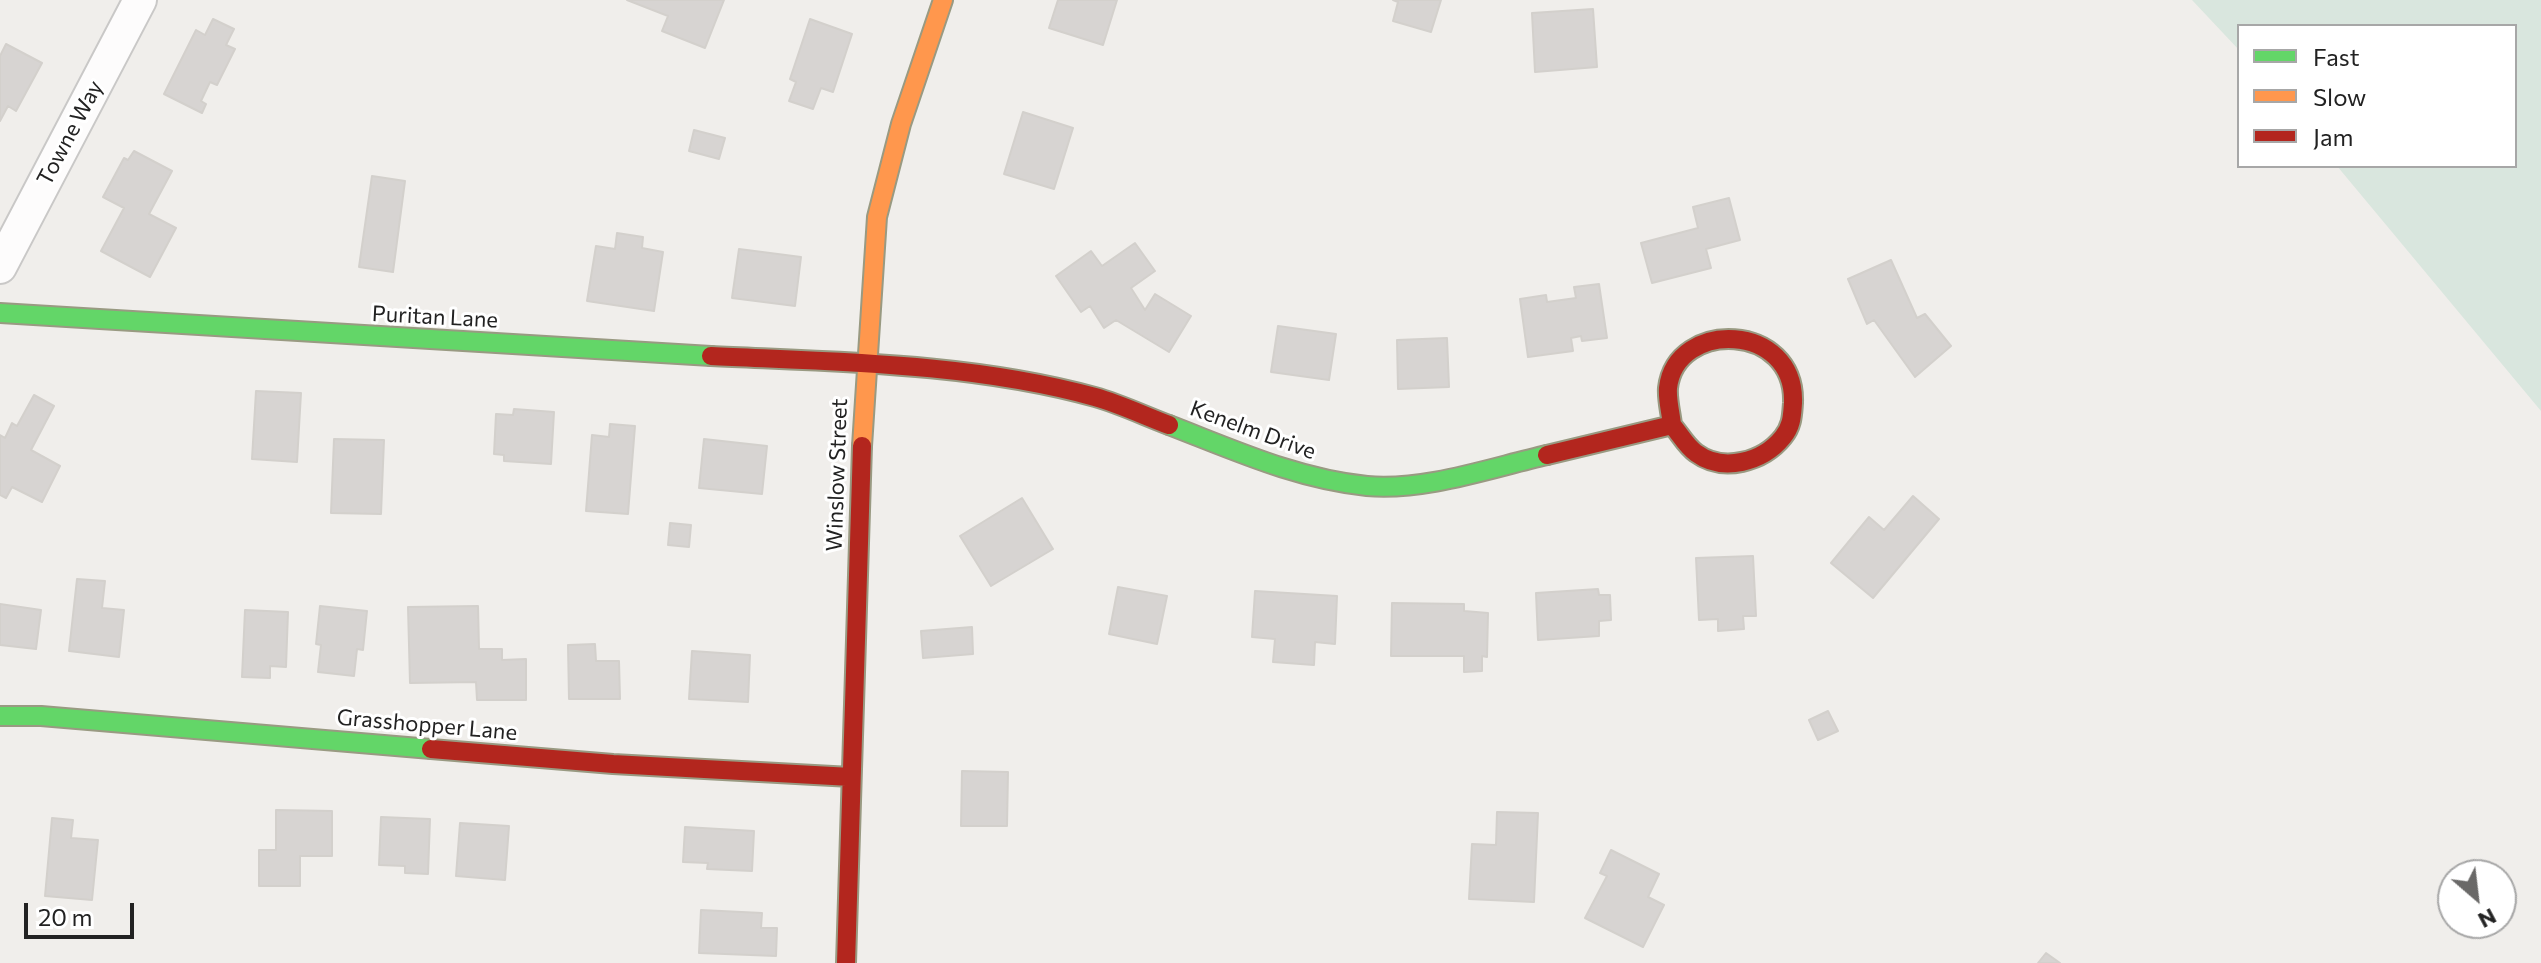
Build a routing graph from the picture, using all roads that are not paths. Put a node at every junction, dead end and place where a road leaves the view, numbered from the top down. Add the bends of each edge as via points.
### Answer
1 (140, 0) edge
2 (943, 0) edge
3 (0, 267) edge
4 (0, 313) edge
5 (867, 364) junction
6 (1672, 425) junction
7 (0, 716) edge
8 (851, 777) junction
9 (846, 963) edge

1 - 3 street, Towne Way
2 - 5 street, Winslow Street via 901,124 877,217
4 - 5 street, Puritan Lane
5 - 6 street, Kenelm Drive via 1056,386 1292,472 1369,486 1445,479
5 - 8 street, Winslow Street
6 - 6 street via 1698,455 1733,465 1754,460 1778,444 1791,423 1796,396 1785,364 1760,342 1728,336 1701,343 1676,367 1667,396
7 - 8 street, Grasshopper Lane via 613,764
8 - 9 street, Winslow Street

